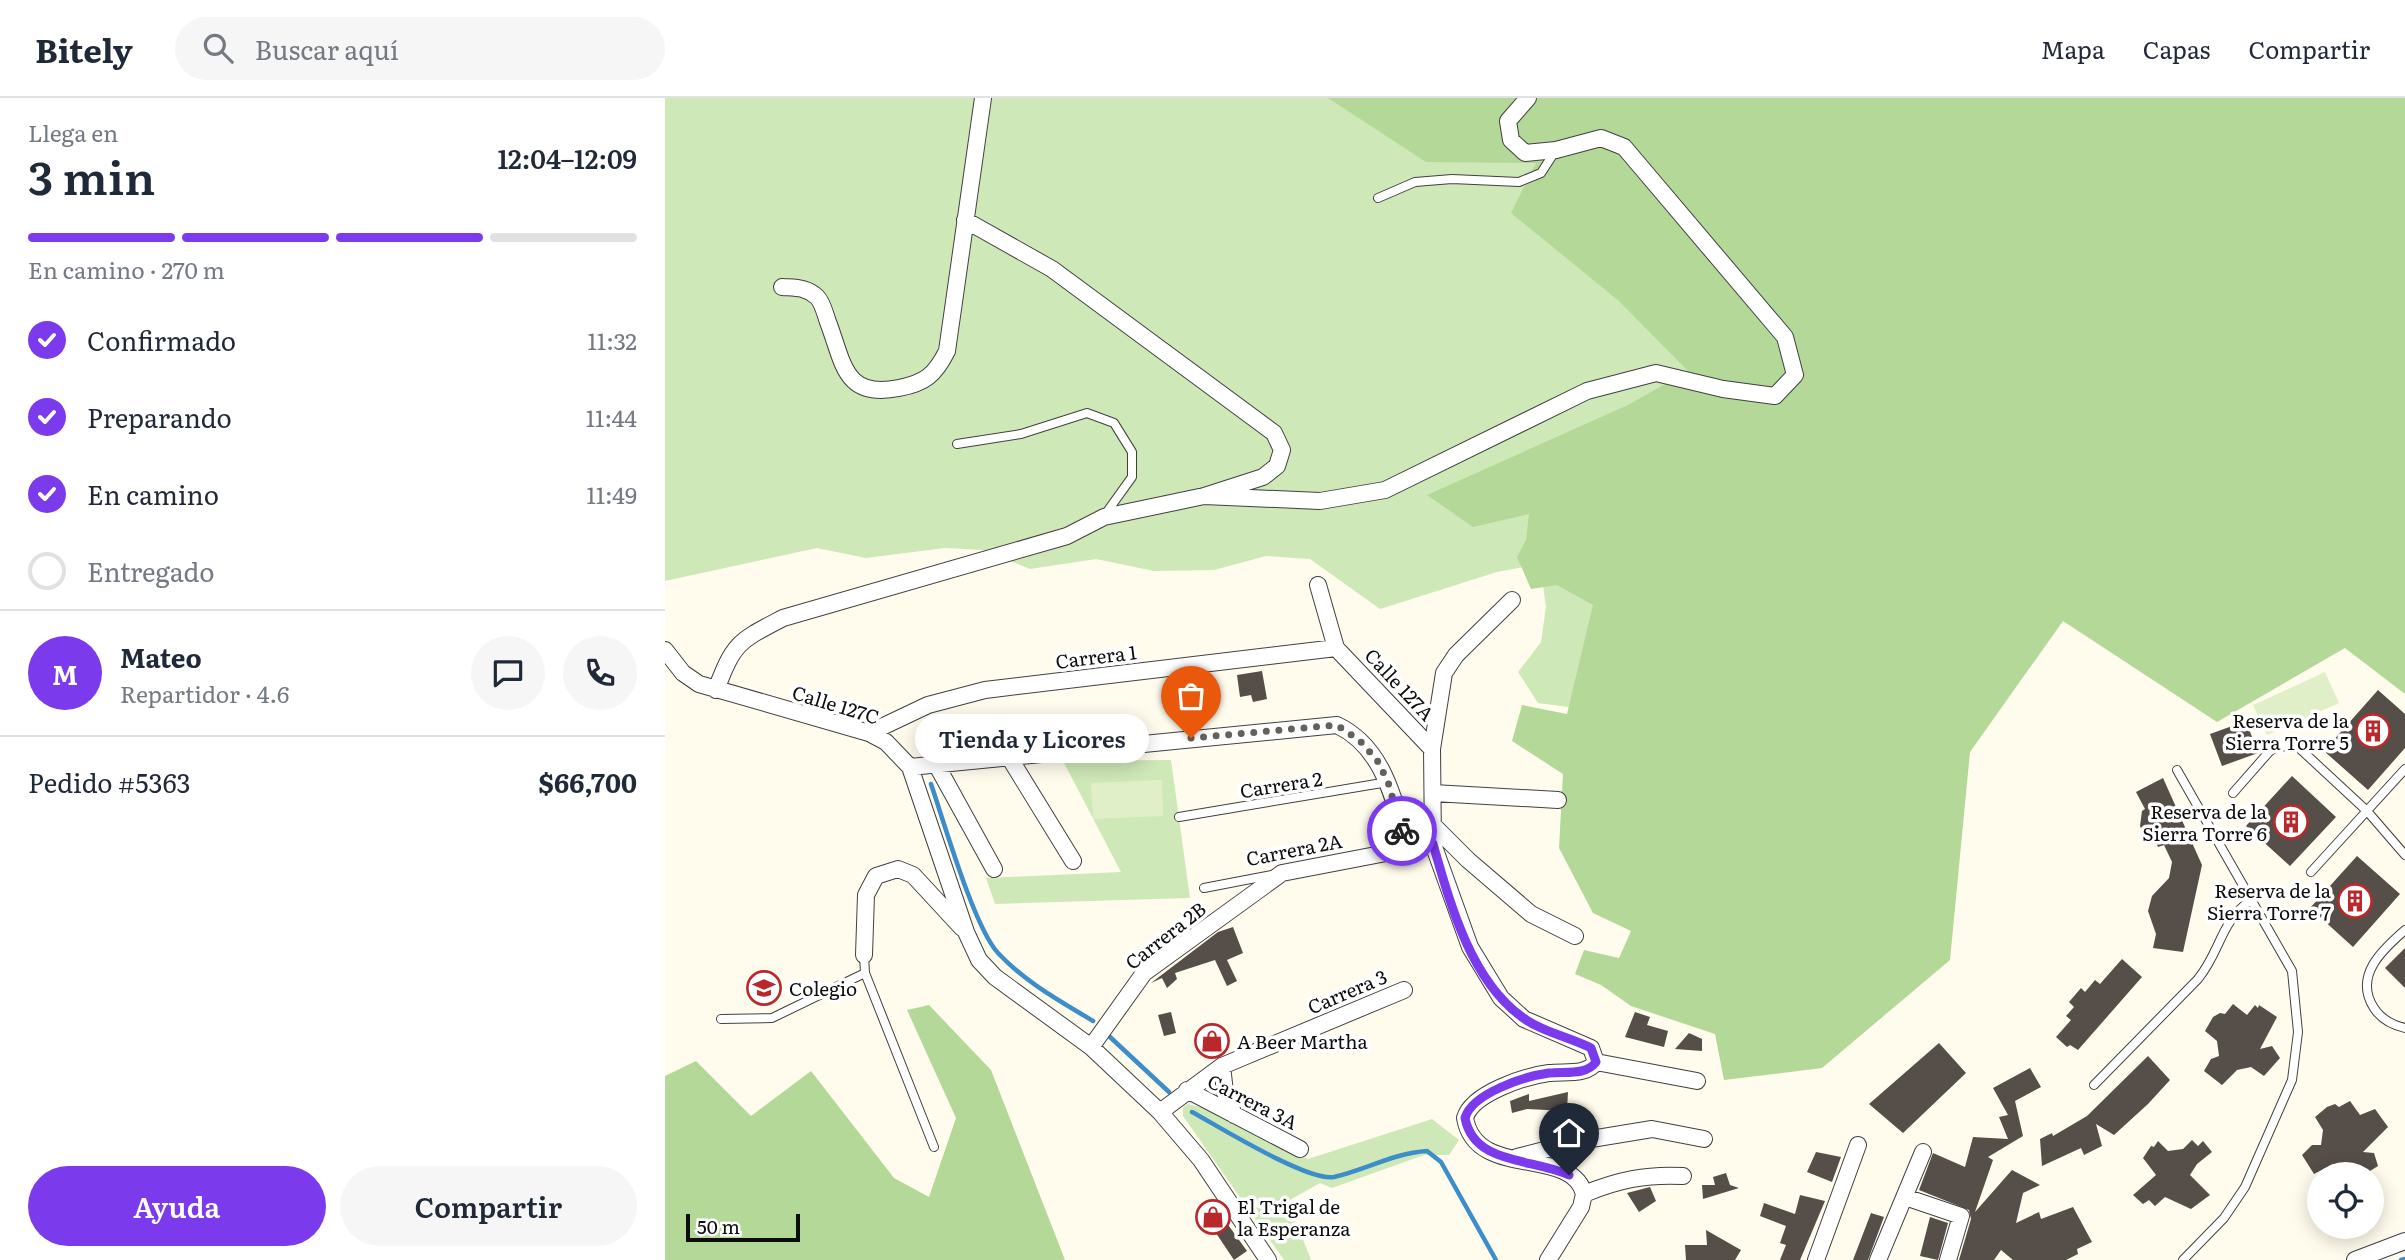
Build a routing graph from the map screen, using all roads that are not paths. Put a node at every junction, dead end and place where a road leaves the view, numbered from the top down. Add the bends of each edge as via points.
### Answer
1 (983, 98) edge
2 (1528, 98) edge
3 (1556, 150) junction
4 (1378, 198) dead end
5 (965, 220) junction
6 (782, 287) dead end
7 (957, 444) dead end
8 (1204, 496) junction
9 (1104, 517) junction
10 (1318, 585) dead end
11 (1512, 600) dead end
12 (1336, 648) junction
13 (665, 650) edge
14 (716, 690) junction
15 (869, 733) junction
16 (1432, 749) junction
17 (1009, 757) junction
18 (936, 764) junction
19 (909, 767) junction
20 (2405, 769) edge
21 (2177, 770) dead end
22 (1388, 782) junction
23 (1433, 793) junction
24 (2234, 793) dead end
25 (1557, 800) dead end
26 (2367, 811) junction
27 (1179, 817) dead end
28 (1433, 825) junction
29 (1433, 844) junction
30 (1408, 848) junction
31 (2405, 855) edge
32 (1073, 861) dead end
33 (994, 869) dead end
34 (2311, 872) dead end
35 (1282, 873) junction
36 (1205, 888) dead end
37 (2252, 899) junction
38 (2405, 930) edge
39 (966, 932) junction
40 (1575, 936) dead end
41 (864, 955) joint
42 (865, 973) junction
43 (1404, 990) dead end
44 (721, 1019) dead end
45 (2405, 1028) edge
46 (1091, 1047) junction
47 (1596, 1062) junction
48 (1222, 1066) junction
49 (1697, 1082) dead end
50 (2094, 1085) dead end
51 (1187, 1090) junction
52 (1160, 1112) junction
53 (1234, 1115) junction
54 (1704, 1139) dead end
55 (1858, 1146) dead end
56 (934, 1147) dead end
57 (1300, 1149) dead end
58 (1923, 1152) dead end
59 (1515, 1158) junction
60 (1683, 1176) dead end
61 (1584, 1194) junction
62 (1905, 1197) junction
63 (2405, 1241) edge
64 (1268, 1260) edge
65 (1548, 1260) edge
66 (1816, 1260) edge
67 (1878, 1260) edge
68 (1948, 1260) edge
69 (2183, 1260) edge
70 (2355, 1260) edge

1 - 5 street
2 - 3 street via 1508,121 1511,140 1525,153
3 - 4 lane via 1541,173 1518,182 1415,182
3 - 8 street via 1601,138 1624,147 1785,337 1795,376 1775,396 1656,373 1587,391 1385,490 1319,501
5 - 6 street via 947,351 937,370 922,383 878,393 862,389 848,375 820,299 807,289
5 - 8 street via 1052,269 1274,433 1282,450 1277,466 1263,477
7 - 9 lane via 1021,434 1087,413 1114,423 1132,453 1132,477
8 - 9 street
9 - 14 street via 1067,536 783,618 742,639
10 - 12 street
11 - 16 street via 1444,673
12 - 15 street, Carrera 1 via 985,690 928,705
12 - 16 street, Calle 127A
13 - 14 street, Calle 127C via 683,673
14 - 15 street, Calle 127C
15 - 19 street, Calle 127C via 886,742
16 - 23 street
17 - 18 street
17 - 22 street via 1337,725 1360,741
17 - 32 street
18 - 19 street
18 - 33 street
19 - 39 street, Calle 127C
20 - 26 lane
21 - 37 lane
22 - 27 lane, Carrera 2
22 - 30 street
23 - 25 street
23 - 28 street
24 - 26 lane via 2269,752 2286,745 2298,747
26 - 31 lane
26 - 34 lane
28 - 29 street
28 - 40 street via 1531,914
29 - 30 street, Carrera 2A
29 - 47 street via 1470,947 1501,998 1524,1018 1591,1048
30 - 35 street, Carrera 2A
35 - 36 lane, Carrera 2A
35 - 46 street, Carrera 2B via 1144,973
37 - 50 lane via 2228,920 2211,964
37 - 69 lane via 2292,971 2298,1031 2292,1080 2245,1187 2224,1218
38 - 45 lane via 2374,962 2366,978 2375,1010
39 - 41 street, Calle 127C via 913,875 898,869 876,876 866,895
39 - 46 street, Calle 127C via 979,960 995,977
41 - 42 lane
42 - 44 lane via 772,1018
42 - 56 lane
43 - 48 street, Carrera 3
46 - 52 street, Calle 127C
47 - 49 street
47 - 59 street via 1577,1072 1518,1081 1472,1104 1465,1118 1470,1135 1479,1146
48 - 51 street, Carrera 3
48 - 53 street
51 - 52 street, Carrera 3
51 - 53 street, Carrera 3A
52 - 64 street, Calle 127C via 1201,1160
53 - 57 street, Carrera 3A
54 - 59 street via 1653,1129
55 - 66 street
58 - 62 street
59 - 61 street via 1569,1175
60 - 61 street via 1651,1174
61 - 65 street via 1581,1207
62 - 67 street
62 - 68 street via 1961,1216
63 - 70 street

